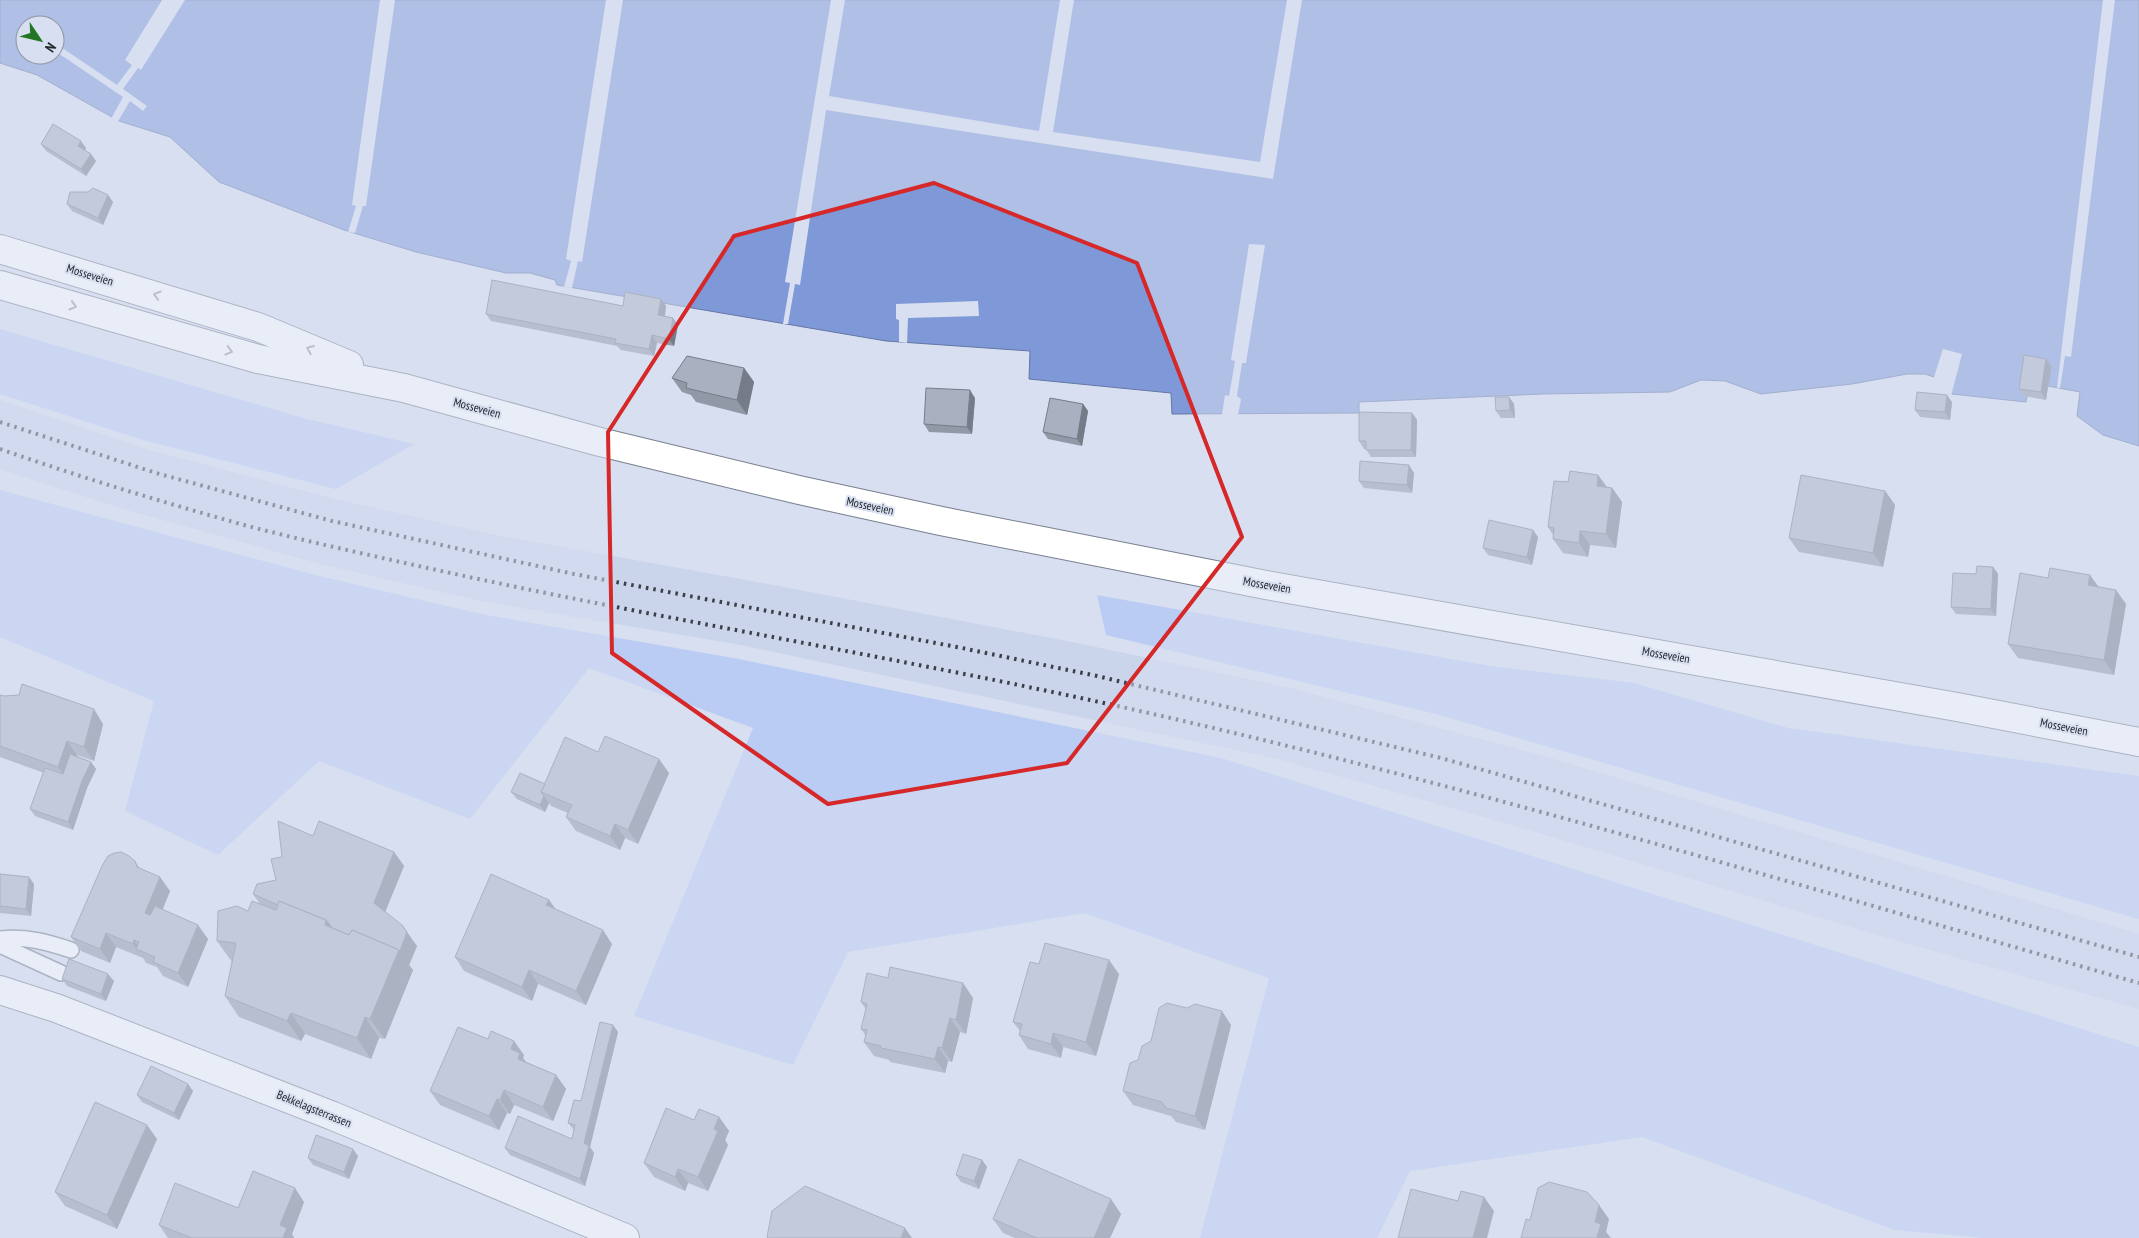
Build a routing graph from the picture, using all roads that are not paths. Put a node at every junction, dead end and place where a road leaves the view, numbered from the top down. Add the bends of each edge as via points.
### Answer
1 (0, 249) edge
2 (0, 284) edge
3 (404, 388) junction
4 (2139, 742) edge
5 (0, 939) edge
6 (0, 945) edge
7 (71, 950) edge
8 (61, 974) dead end
9 (0, 990) edge
10 (625, 1238) edge

3 -> 1 main road, Mosseveien via 258,327
2 -> 3 main road, Mosseveien via 258,359
3 - 4 main road, Mosseveien via 600,442 941,521 1256,583
5 - 7 lane via 39,940
6 - 8 lane
9 - 10 main road, Bekkelagsterrassen via 56,1008 324,1112

